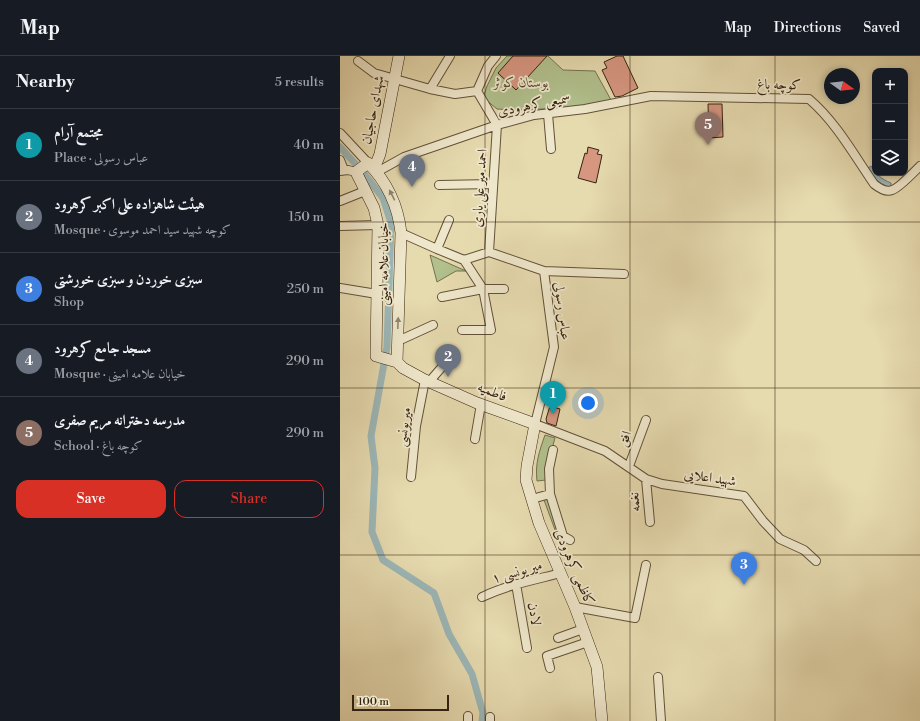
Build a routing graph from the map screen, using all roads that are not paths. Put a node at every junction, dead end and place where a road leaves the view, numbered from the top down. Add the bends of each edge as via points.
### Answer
1 (399, 56) edge
2 (450, 56) edge
3 (496, 56) edge
4 (358, 61) dead end
5 (394, 80) junction
6 (430, 89) junction
7 (477, 91) junction
8 (704, 97) joint
9 (548, 114) junction
10 (497, 125) junction
11 (340, 133) edge
12 (551, 149) dead end
13 (340, 160) edge
14 (920, 166) edge
15 (373, 168) junction
16 (342, 171) edge
17 (356, 172) junction
18 (493, 184) junction
19 (439, 185) dead end
20 (365, 191) junction
21 (340, 201) edge
22 (449, 220) dead end
23 (378, 225) junction
24 (340, 226) edge
25 (402, 233) junction
26 (437, 249) junction
27 (489, 252) junction
28 (464, 260) junction
29 (544, 271) junction
30 (624, 274) dead end
31 (340, 288) edge
32 (483, 289) junction
33 (504, 289) dead end
34 (377, 294) junction
35 (442, 297) dead end
36 (433, 325) dead end
37 (462, 330) dead end
38 (398, 342) junction
39 (376, 356) joint
40 (448, 360) dead end
41 (397, 362) junction
42 (427, 381) junction
43 (481, 404) junction
44 (646, 420) dead end
45 (535, 424) junction
46 (475, 438) dead end
47 (553, 450) dead end
48 (629, 466) junction
49 (411, 478) dead end
50 (646, 479) junction
51 (550, 494) junction
52 (532, 499) junction
53 (650, 522) dead end
54 (570, 540) dead end
55 (816, 561) dead end
56 (646, 565) dead end
57 (561, 573) junction
58 (516, 584) junction
59 (482, 597) dead end
60 (575, 607) junction
61 (583, 629) junction
62 (558, 638) dead end
63 (588, 642) junction
64 (527, 648) dead end
65 (550, 668) dead end
66 (658, 677) dead end
67 (602, 721) edge
68 (661, 721) edge

1 - 5 street, شهدای حاجیان
2 - 6 street
3 - 7 street via 488,66
4 - 5 street via 374,73
5 - 6 street
5 - 15 street, شهدای حاجیان via 380,154
6 - 7 street via 455,94
7 - 10 street
8 - 9 street, سمیعی کرهرودی via 651,96
8 - 14 street, کوچه باغ via 809,99 832,121 874,184 886,191 893,190
9 - 10 street, سمیعی کرهرودی
9 - 12 street
10 - 15 street, سمیعی کرهرودی
10 - 18 street, احمد میر علی یاری
11 - 15 street
13 - 16 street
15 - 17 street
25 -> 15 street, خیابان علامه امینی via 398,210 390,190
16 - 17 street
17 - 20 street, خیابان علامه امینی
18 - 19 street
18 - 27 street, احمد میر علی یاری
20 - 21 street
20 - 23 street, خیابان علامه امینی via 374,208
22 - 26 street
23 - 24 street
23 - 34 street, خیابان علامه امینی
25 - 26 street
38 -> 25 street, خیابان علامه امینی
26 - 28 street
27 - 28 street
27 - 29 street, عباس رسولی
28 - 32 street
29 - 30 street, عباس رسولی
29 - 45 street, عباس رسولی via 554,347
31 - 34 street
32 - 33 street
32 - 35 street
32 - 37 street via 491,330
34 - 39 street, خیابان علامه امینی
36 - 38 street
38 - 41 street, خیابان علامه امینی
39 - 41 street, فاطمیه
40 - 42 street
41 - 42 street, فاطمیه
42 - 43 street, فاطمیه
42 - 49 street, میریونسی via 416,426
43 - 45 street, فاطمیه
43 - 46 street
44 - 48 street, افق
45 - 48 street via 606,451
45 - 52 street, کاظمی کرهرودی via 526,480
47 - 51 street via 549,469
48 - 50 street
50 - 53 street, نغمه
50 - 55 street, شهید اعلایی via 662,484 744,496 780,539 804,550
51 - 52 street
51 - 54 street via 563,536
52 - 57 street, کاظمی کرهرودی
56 - 60 street via 636,618
57 - 58 street, میر یونسی ۱
57 - 60 street, کاظمی کرهرودی
58 - 59 street, میر یونسی ۱
58 - 64 street, لادن
60 - 61 street, کاظمی کرهرودی
61 - 62 street
61 - 63 street, کاظمی کرهرودی
63 - 65 street via 547,656
63 - 67 street, کاظمی کرهرودی via 597,667
66 - 68 street

